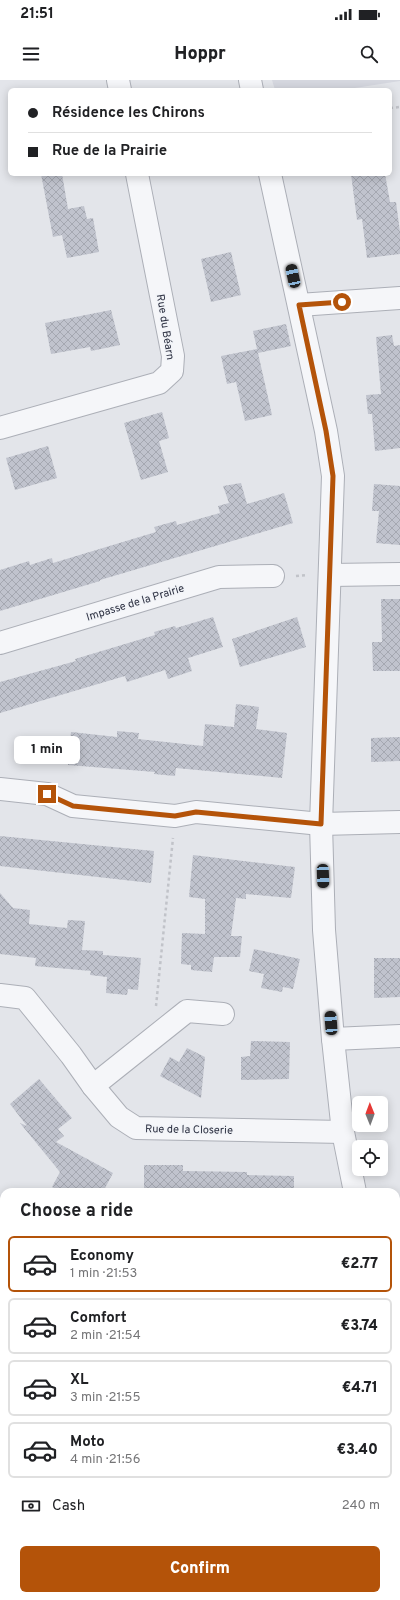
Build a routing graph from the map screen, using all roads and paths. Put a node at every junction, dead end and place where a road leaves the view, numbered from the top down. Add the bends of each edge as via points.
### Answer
1 (137, 176) edge
2 (270, 176) edge
3 (400, 298) edge
4 (299, 305) junction
5 (0, 428) edge
6 (400, 574) edge
7 (330, 575) junction
8 (273, 576) joint
9 (0, 643) edge
10 (0, 789) edge
11 (175, 816) junction
12 (400, 822) edge
13 (321, 824) junction
14 (0, 996) edge
15 (223, 1014) dead end
16 (400, 1036) edge
17 (152, 1038) junction
18 (333, 1038) junction
19 (93, 1086) junction
20 (343, 1132) junction
21 (354, 1188) edge

1 - 5 street, Rue du Béarn via 173,356 172,371 159,383
2 - 4 street
3 - 4 street
4 - 7 street via 333,476
6 - 7 street
7 - 8 path
7 - 13 street
8 - 9 street, Impasse de la Prairie via 219,577
10 - 11 street via 47,794 73,806
11 - 13 street via 196,812
11 - 17 path
12 - 13 street
13 - 18 street via 324,930
14 - 19 street, Rue de la Closerie via 25,998
15 - 17 street via 187,1011
16 - 18 street
17 - 19 street
18 - 20 street
19 - 20 street, Rue de la Closerie via 119,1117 136,1128
20 - 21 street

